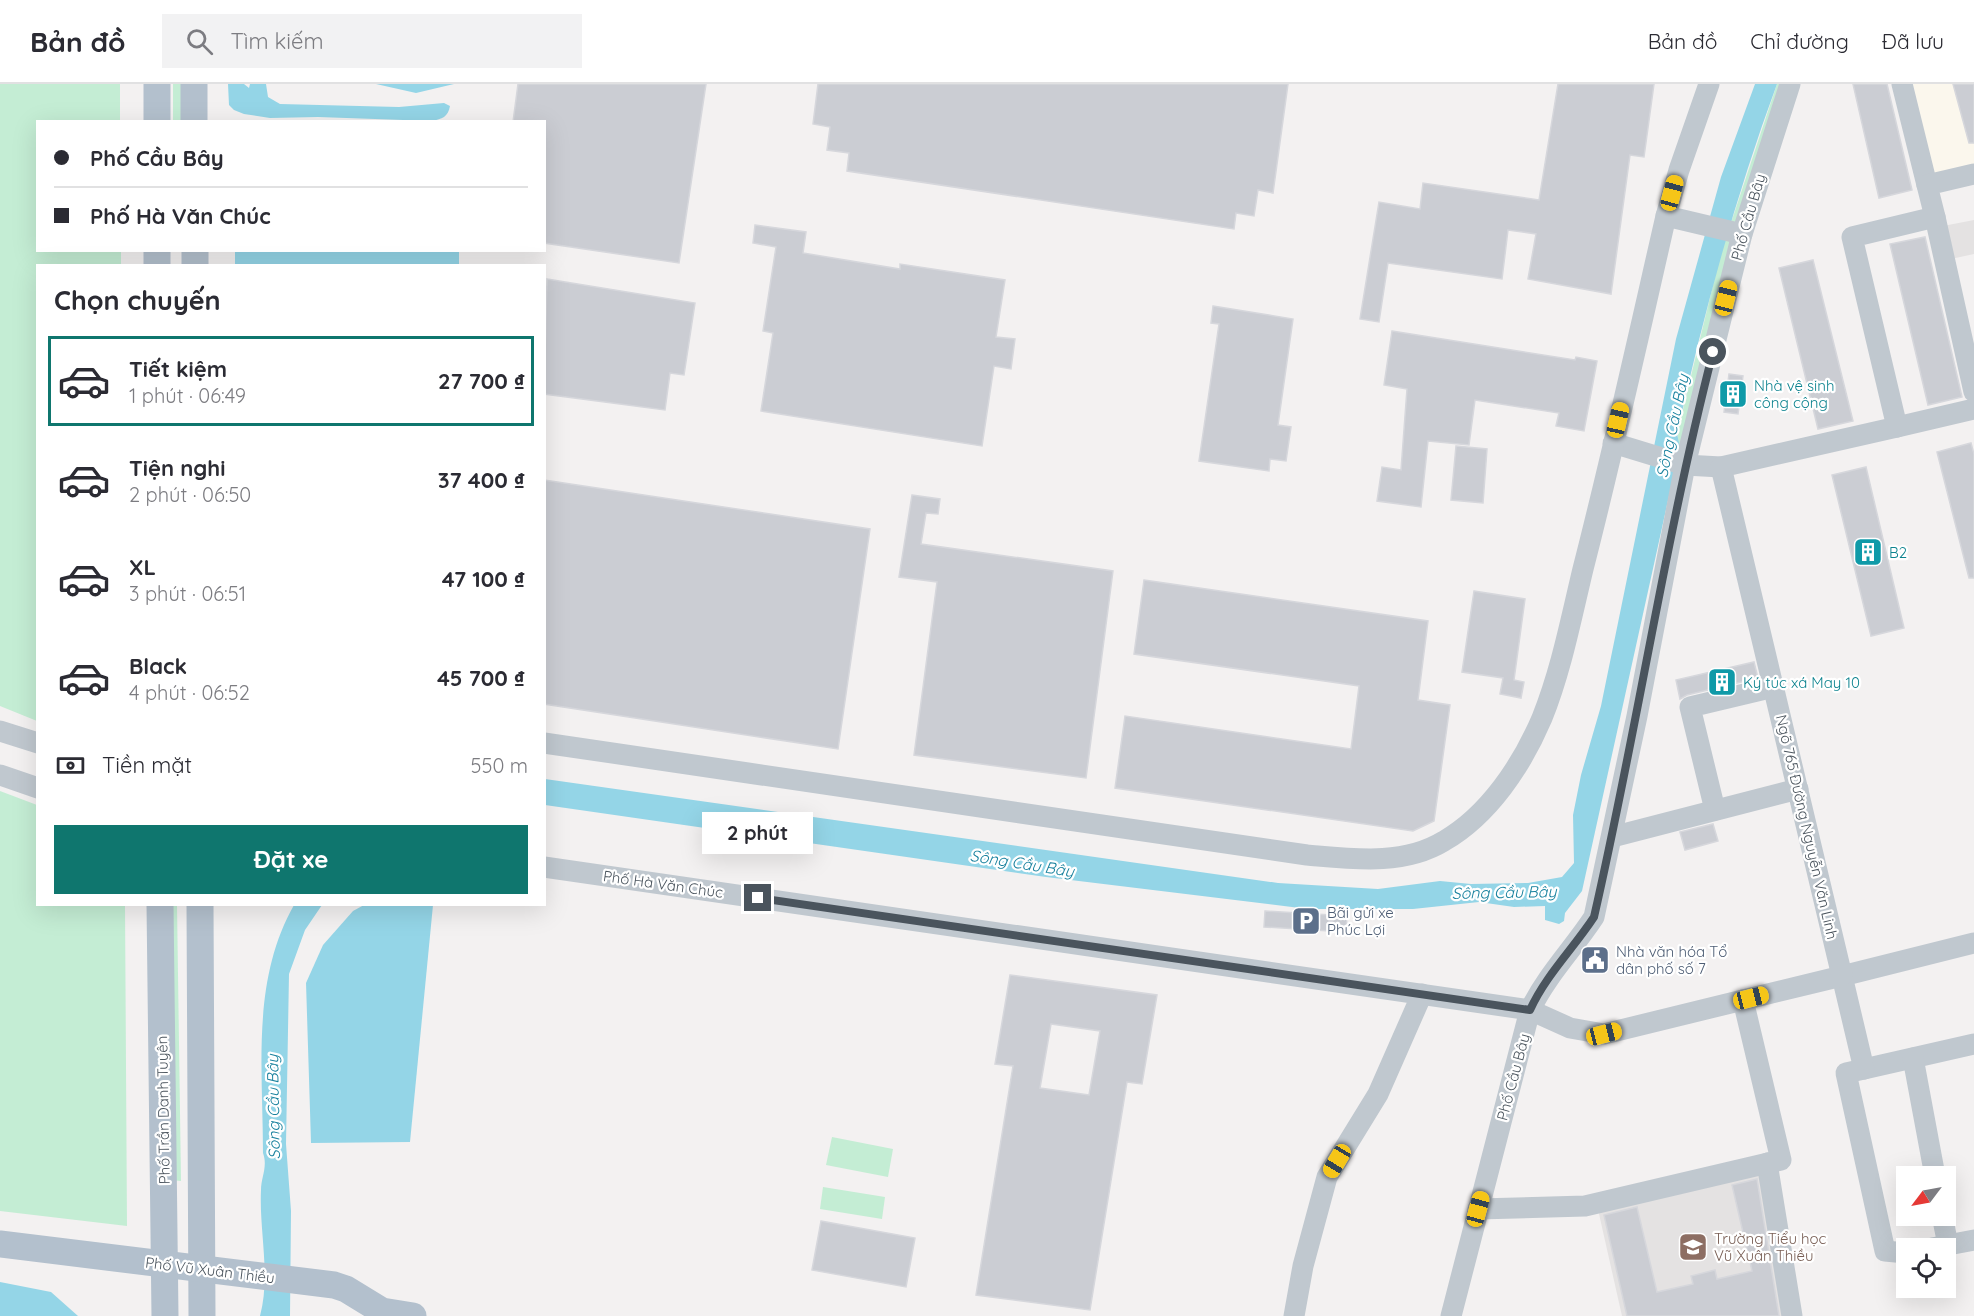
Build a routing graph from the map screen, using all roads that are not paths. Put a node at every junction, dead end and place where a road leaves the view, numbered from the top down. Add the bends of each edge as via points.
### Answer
1 (157, 84) edge
2 (194, 84) edge
3 (1709, 84) edge
4 (1790, 84) edge
5 (1902, 84) edge
6 (157, 120) edge
7 (194, 120) edge
8 (1974, 174) edge
9 (1927, 185) junction
10 (1666, 216) junction
11 (1935, 217) junction
12 (1743, 234) junction
13 (1974, 392) edge
14 (1974, 409) edge
15 (1897, 427) junction
16 (1613, 443) junction
17 (1685, 465) junction
18 (1721, 467) junction
19 (1774, 687) junction
20 (0, 731) edge
21 (36, 742) edge
22 (546, 743) edge
23 (0, 775) edge
24 (36, 787) edge
25 (1798, 789) junction
26 (1715, 810) junction
27 (1612, 837) junction
28 (546, 867) edge
29 (160, 906) edge
30 (200, 906) edge
31 (1974, 943) edge
32 (1842, 976) junction
33 (1422, 994) junction
34 (1743, 1000) junction
35 (1530, 1010) junction
36 (1974, 1044) edge
37 (1913, 1058) junction
38 (1864, 1069) junction
39 (1767, 1163) junction
40 (1933, 1166) edge
41 (1478, 1209) junction
42 (1974, 1240) edge
43 (0, 1244) edge
44 (1956, 1244) edge
45 (1896, 1252) edge
46 (165, 1264) junction
47 (202, 1269) junction
48 (165, 1316) edge
49 (202, 1316) edge
50 (413, 1316) edge
51 (1294, 1316) edge
52 (1451, 1316) edge
53 (1792, 1316) edge

1 - 6 main road
2 - 7 main road
3 - 10 street
4 - 12 street, Phố Cầu Bây
5 - 9 street
8 - 9 street
9 - 11 street
10 - 12 street
10 - 16 street
11 - 13 street
11 - 15 street via 1852,237
12 - 17 street, Phố Cầu Bây
14 - 15 street
15 - 18 street
16 - 17 street
16 - 22 street via 1555,681 1541,719 1497,795 1445,841 1410,856 1361,860 1307,855
17 - 18 street
17 - 27 street, Phố Cầu Bây
18 - 19 street, Ngõ 765 Đường Nguyễn Văn Linh
19 - 25 street, Ngõ 765 Đường Nguyễn Văn Linh
19 - 26 street via 1690,707
20 - 21 street
23 - 24 street
25 - 26 street
25 - 32 street, Ngõ 765 Đường Nguyễn Văn Linh
26 - 27 street
27 - 35 street, Phố Cầu Bây via 1594,917 1555,965
28 - 33 street, Phố Hà Văn Chúc
29 - 46 main road, Phố Trần Danh Tuyên
30 - 47 main road
31 - 32 street
32 - 34 street
32 - 38 street, Ngõ 765 Đường Nguyễn Văn Linh
33 - 35 street, Phố Hà Văn Chúc
33 - 51 street via 1378,1094 1327,1177
34 - 35 street, Phố Hà Văn Chúc via 1604,1034 1570,1028
34 - 39 street via 1781,1160
35 - 41 street, Phố Cầu Bây
36 - 37 street
37 - 38 street
37 - 40 street
38 - 45 street via 1846,1073 1885,1251
39 - 41 street via 1585,1206
39 - 53 street
41 - 52 street, Phố Cầu Bây
42 - 44 street
43 - 46 main road, Phố Vũ Xuân Thiều
46 - 47 main road, Phố Vũ Xuân Thiều
46 - 48 main road, Phố Trần Danh Tuyên
47 - 49 main road
47 - 50 main road, Phố Vũ Xuân Thiều via 334,1285 382,1311

